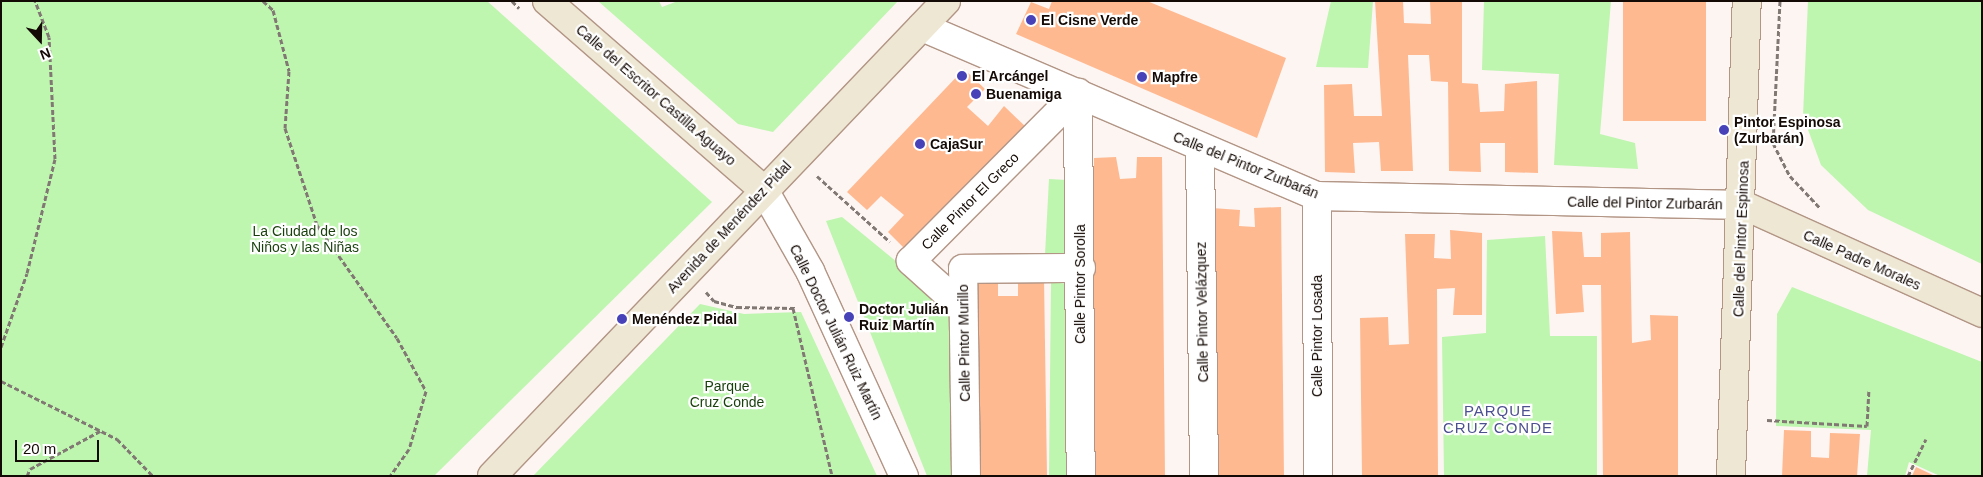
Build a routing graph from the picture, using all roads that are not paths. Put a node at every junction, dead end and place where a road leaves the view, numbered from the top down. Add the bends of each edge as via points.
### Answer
1 (547, 1) edge
2 (946, 1) edge
3 (1747, 1) edge
4 (922, 27) junction
5 (1078, 93) junction
6 (1200, 147) junction
7 (764, 190) junction
8 (1316, 196) junction
9 (1742, 205) junction
10 (1081, 268) junction
11 (962, 307) junction
12 (1982, 313) edge
13 (492, 476) edge
14 (904, 476) edge
15 (966, 476) edge
16 (1081, 476) edge
17 (1204, 476) edge
18 (1318, 476) edge
19 (1731, 476) edge

1 - 7 street, Calle del Escritor Castilla Aguayo
2 - 4 street, Avenida de Menéndez Pidal
3 - 9 street, Calle del Pintor Espinosa
4 - 5 street, Calle del Pintor Zurbarán
4 - 7 street, Avenida de Menéndez Pidal
5 - 6 street, Calle del Pintor Zurbarán
5 - 10 street, Calle Pintor Sorolla
5 - 11 street, Calle Pintor El Greco via 911,261
6 - 8 street, Calle del Pintor Zurbarán
6 - 17 street, Calle Pintor Velázquez
7 - 13 street, Avenida de Menéndez Pidal
7 - 14 street, Calle Doctor Julián Ruiz Martín via 810,271
8 - 9 street, Calle del Pintor Zurbarán
8 - 18 street, Calle Pintor Losada
9 - 12 street, Calle Padre Morales
9 - 19 street, Calle del Pintor Espinosa
10 - 11 street, Calle Pintor Murillo via 963,269
10 - 16 street, Calle Pintor Sorolla
11 - 15 street, Calle Pintor Murillo

